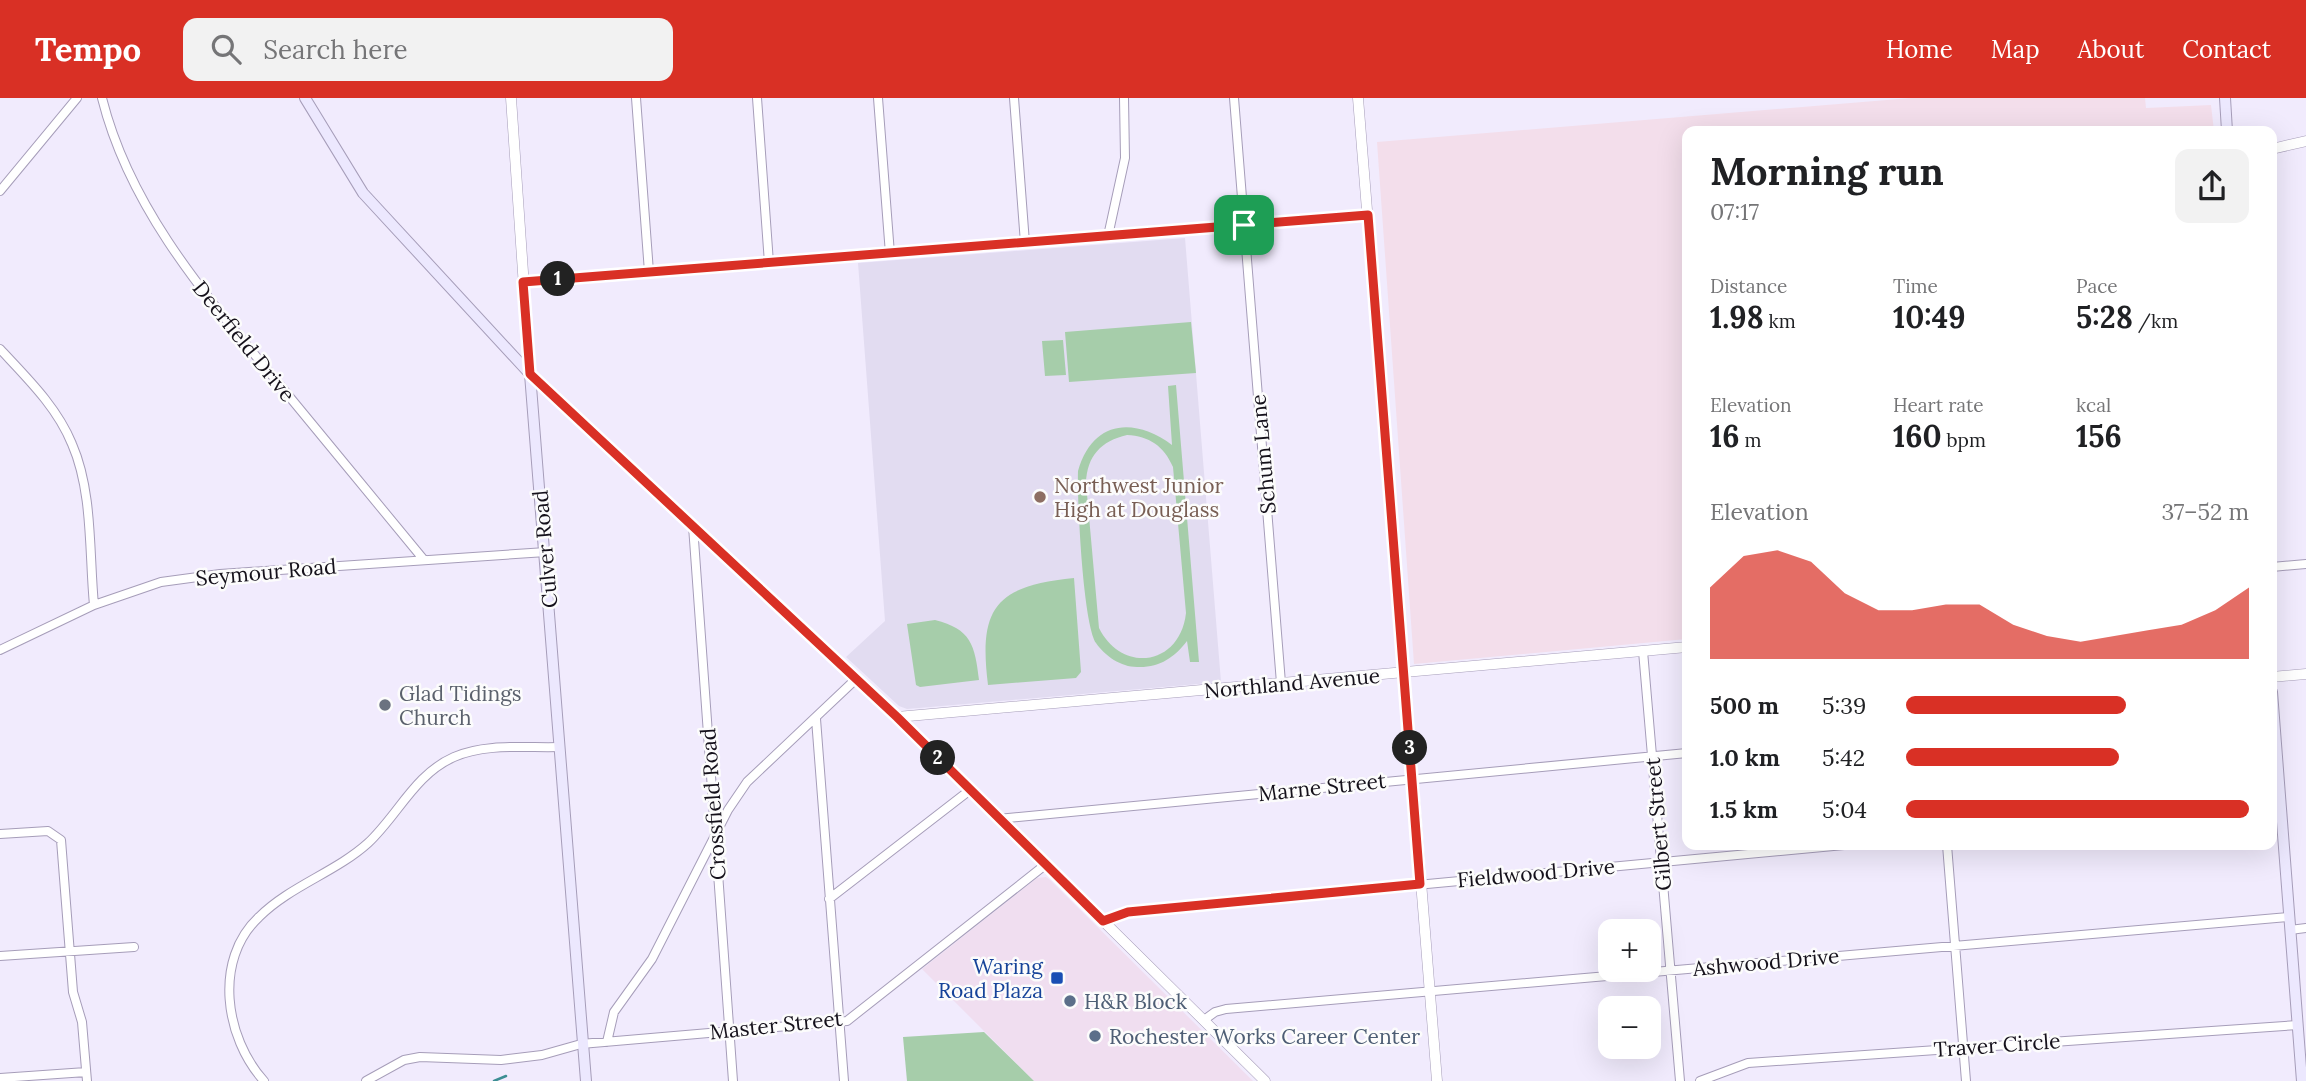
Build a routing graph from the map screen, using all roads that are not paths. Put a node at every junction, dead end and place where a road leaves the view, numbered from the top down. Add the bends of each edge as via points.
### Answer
1 (77, 98) edge
2 (102, 98) edge
3 (305, 98) edge
4 (511, 98) edge
5 (636, 98) edge
6 (757, 98) edge
7 (878, 98) edge
8 (1014, 98) edge
9 (1124, 98) edge
10 (1234, 98) edge
11 (1358, 98) edge
12 (2225, 98) edge
13 (2227, 126) edge
14 (2306, 141) edge
15 (2277, 148) edge
16 (0, 191) edge
17 (1368, 215) junction
18 (1244, 225) junction
19 (1108, 236) junction
20 (1025, 243) junction
21 (890, 254) junction
22 (769, 262) junction
23 (649, 272) junction
24 (523, 282) junction
25 (0, 349) edge
26 (530, 374) junction
27 (692, 526) junction
28 (546, 552) junction
29 (424, 559) junction
30 (2306, 564) edge
31 (2277, 567) edge
32 (94, 605) junction
33 (1682, 648) edge
34 (0, 650) edge
35 (1643, 651) junction
36 (1404, 673) junction
37 (2306, 674) edge
38 (2277, 677) edge
39 (856, 679) junction
40 (1281, 684) junction
41 (897, 717) junction
42 (816, 719) junction
43 (559, 747) junction
44 (1682, 753) edge
45 (1652, 756) junction
46 (1412, 778) junction
47 (970, 790) junction
48 (2277, 815) edge
49 (998, 819) junction
50 (0, 834) edge
51 (715, 836) junction
52 (1790, 850) edge
53 (1947, 850) edge
54 (1661, 862) junction
55 (1045, 865) junction
56 (1420, 884) junction
57 (830, 900) junction
58 (2289, 917) junction
59 (1103, 921) junction
60 (2306, 928) edge
61 (2290, 930) junction
62 (1955, 946) junction
63 (134, 947) dead end
64 (71, 950) junction
65 (0, 956) edge
66 (1670, 970) junction
67 (1429, 990) junction
68 (1204, 1020) junction
69 (839, 1022) junction
70 (2298, 1025) junction
71 (729, 1031) junction
72 (607, 1042) junction
73 (581, 1044) junction
74 (1963, 1047) junction
75 (87, 1077) edge
76 (0, 1078) edge
77 (264, 1081) edge
78 (366, 1081) edge
79 (586, 1081) edge
80 (733, 1081) edge
81 (844, 1081) edge
82 (1265, 1081) edge
83 (1437, 1081) edge
84 (1680, 1081) edge
85 (1700, 1081) edge
86 (1966, 1081) edge
87 (2302, 1081) edge

1 - 16 street
2 - 29 street, Deerfield Drive via 120,152 145,204 184,266
3 - 26 main road via 363,193
4 - 24 street
5 - 23 street
6 - 22 street
7 - 21 street
8 - 20 street
9 - 19 street via 1125,158
10 - 18 street, Schum Lane
11 - 17 street
12 - 13 main road
14 - 15 street
17 - 18 street
17 - 36 street
18 - 19 street
18 - 40 street, Schum Lane
19 - 20 street
20 - 21 street
21 - 22 street
22 - 23 street
23 - 24 street
24 - 26 street
25 - 32 street via 54,411 77,456 84,485
26 - 27 street
26 - 28 main road, Culver Road
27 - 39 street
27 - 51 street, Crossfield Road
28 - 29 street, Seymour Road
28 - 43 main road, Culver Road
29 - 32 street, Seymour Road via 179,579
30 - 31 street
32 - 34 street, Seymour Road
33 - 35 street, Northland Avenue
35 - 36 street, Northland Avenue
35 - 45 street, Gilbert Street
36 - 40 street, Northland Avenue
36 - 46 street
37 - 38 street
39 - 41 street
39 - 42 street
40 - 41 street, Northland Avenue
41 - 47 street
42 - 51 street via 747,782
42 - 57 street
43 - 73 main road, Culver Road
43 - 77 street via 489,750 453,757 422,779 383,828 351,858 258,917 239,949 228,994 236,1030
44 - 45 street, Marne Street
45 - 46 street, Marne Street
45 - 54 street, Gilbert Street
46 - 49 street, Marne Street
46 - 56 street
47 - 49 street
47 - 57 street
48 - 58 main road
49 - 55 street
50 - 64 street via 48,831 61,840
51 - 71 street, Crossfield Road
51 - 72 street via 652,959 614,1012
52 - 54 street, Fieldwood Drive
53 - 62 street
54 - 56 street, Fieldwood Drive
54 - 66 street, Gilbert Street
55 - 59 street
55 - 69 street, Master Street via 848,1020
56 - 59 street, Fieldwood Drive via 1128,912
56 - 67 street
57 - 69 street
58 - 61 main road
58 - 62 street, Ashwood Drive
59 - 68 street
60 - 61 street
61 - 70 main road
62 - 66 street, Ashwood Drive
62 - 74 street
63 - 64 street
64 - 65 street
64 - 75 street
66 - 67 street, Ashwood Drive
66 - 84 street, Gilbert Street
67 - 68 street, Ashwood Drive via 1226,1009
67 - 83 street
68 - 82 street
69 - 71 street, Master Street
69 - 81 street
70 - 74 street, Traver Circle
70 - 87 main road
71 - 72 street, Master Street
71 - 80 street, Crossfield Road
72 - 73 street, Master Street
73 - 78 street, Master Street via 501,1060 420,1057 404,1060
73 - 79 main road, Culver Road
74 - 85 street, Traver Circle via 1748,1063
74 - 86 street
75 - 76 street

